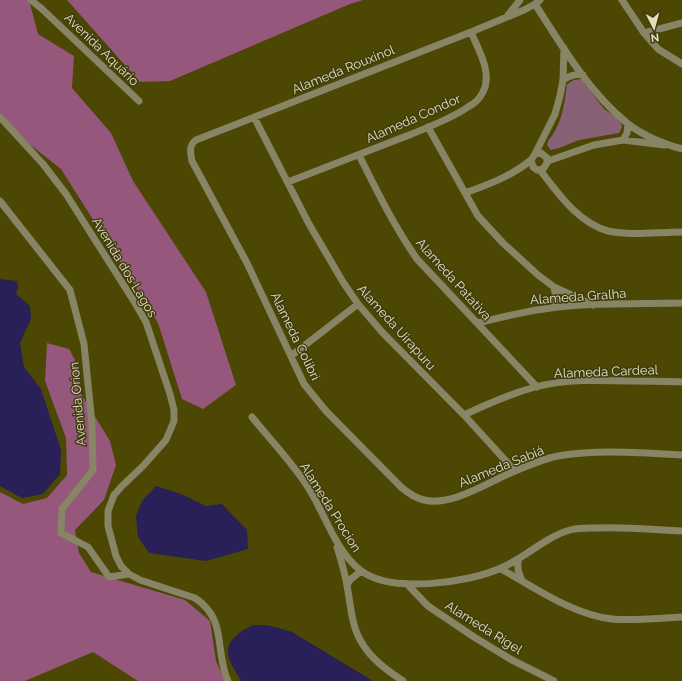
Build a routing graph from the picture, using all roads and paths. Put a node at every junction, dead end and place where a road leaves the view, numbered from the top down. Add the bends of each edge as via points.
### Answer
1 (31, 0) edge
2 (520, 0) edge
3 (622, 0) edge
4 (537, 2) edge
5 (507, 16) junction
6 (682, 23) edge
7 (471, 32) junction
8 (644, 33) junction
9 (564, 48) junction
10 (682, 64) edge
11 (583, 75) junction
12 (563, 80) junction
13 (139, 100) dead end
14 (0, 117) edge
15 (254, 117) junction
16 (628, 124) junction
17 (428, 127) junction
18 (623, 140) junction
19 (672, 146) junction
20 (190, 147) joint
21 (682, 149) edge
22 (535, 154) junction
23 (359, 155) junction
24 (531, 160) junction
25 (548, 161) junction
26 (540, 170) junction
27 (288, 182) junction
28 (465, 193) junction
29 (0, 201) edge
30 (682, 232) edge
31 (554, 287) junction
32 (682, 303) edge
33 (358, 304) junction
34 (593, 305) junction
35 (552, 308) junction
36 (477, 323) junction
37 (292, 356) junction
38 (682, 382) edge
39 (537, 387) junction
40 (464, 415) junction
41 (252, 417) dead end
42 (682, 455) edge
43 (515, 471) junction
44 (425, 501) joint
45 (682, 531) edge
46 (335, 539) junction
47 (518, 560) junction
48 (501, 569) junction
49 (361, 571) junction
50 (129, 574) junction
51 (522, 581) junction
52 (407, 584) junction
53 (347, 585) junction
54 (682, 617) edge
55 (228, 681) edge
56 (402, 681) edge
57 (554, 681) edge

1 - 13 street, Avenida Aquário
2 - 5 street, Alameda Rouxinol
3 - 8 street
4 - 5 street, Alameda Rouxinol
4 - 9 street
5 - 7 street, Alameda Rouxinol
6 - 8 street
7 - 15 street, Alameda Rouxinol
7 - 17 street, Alameda Condor via 486,73 483,92 468,108
8 - 10 street via 658,49
9 - 11 street
9 - 12 street
11 - 12 street via 573,75
11 - 16 street via 610,108
12 - 22 street via 555,114
14 - 50 street, Avenida dos Lagos via 43,164 66,194 135,303 146,322 170,394 174,421 166,440 114,495 109,507 108,526 112,546 121,566
15 - 20 street, Alameda Rouxinol via 196,140
15 - 27 street, Alameda Uirapuru
16 - 18 street via 627,134
16 - 19 street
17 - 23 street, Alameda Condor
17 - 28 street
18 - 19 street
18 - 25 street via 594,145
19 - 21 street
20 - 37 street, Alameda Colibri via 192,161 247,263
22 - 24 street
22 - 25 street via 543,154
23 - 27 street, Alameda Condor
23 - 36 street, Alameda Patativa via 405,242 417,259
24 - 26 street via 533,167
24 - 28 street via 523,167
25 - 26 street via 545,168
26 - 30 street via 573,209 599,227 631,233
27 - 33 street, Alameda Uirapuru via 339,277
28 - 31 street via 478,216 503,243
29 - 50 street, Avenida Orion via 70,290 84,344 92,424 93,470 62,509 61,533 88,547 109,577
31 - 34 street
31 - 35 street via 556,298
32 - 34 street, Alameda Gralha
33 - 37 street
33 - 40 street, Alameda Uirapuru
34 - 35 street, Alameda Gralha
35 - 36 street, Alameda Gralha via 511,314
36 - 39 street, Alameda Patativa
37 - 44 street, Alameda Colibri via 304,384 314,398 401,487 413,497
38 - 39 street, Alameda Cardeal via 606,380
39 - 40 street, Alameda Cardeal via 500,398
40 - 43 street, Alameda Uirapuru
41 - 46 street, Alameda Procion via 308,487
42 - 43 street, Alameda Sabiá via 577,453 556,456
43 - 44 street, Alameda Sabiá via 452,498
45 - 47 street, Alameda Procion via 578,528 559,534
46 - 49 street, Alameda Procion via 342,551
46 - 53 street
47 - 48 street, Alameda Procion
47 - 51 street
48 - 51 street
48 - 52 street, Alameda Procion via 459,580
49 - 52 street, Alameda Procion via 384,581
49 - 53 street
50 - 55 street, Avenida dos Lagos via 195,598 202,603 216,623 222,663
51 - 54 street via 559,602 599,616 628,619
52 - 57 street, Alameda Rigel via 428,606 474,637
53 - 56 street via 355,631 369,654

